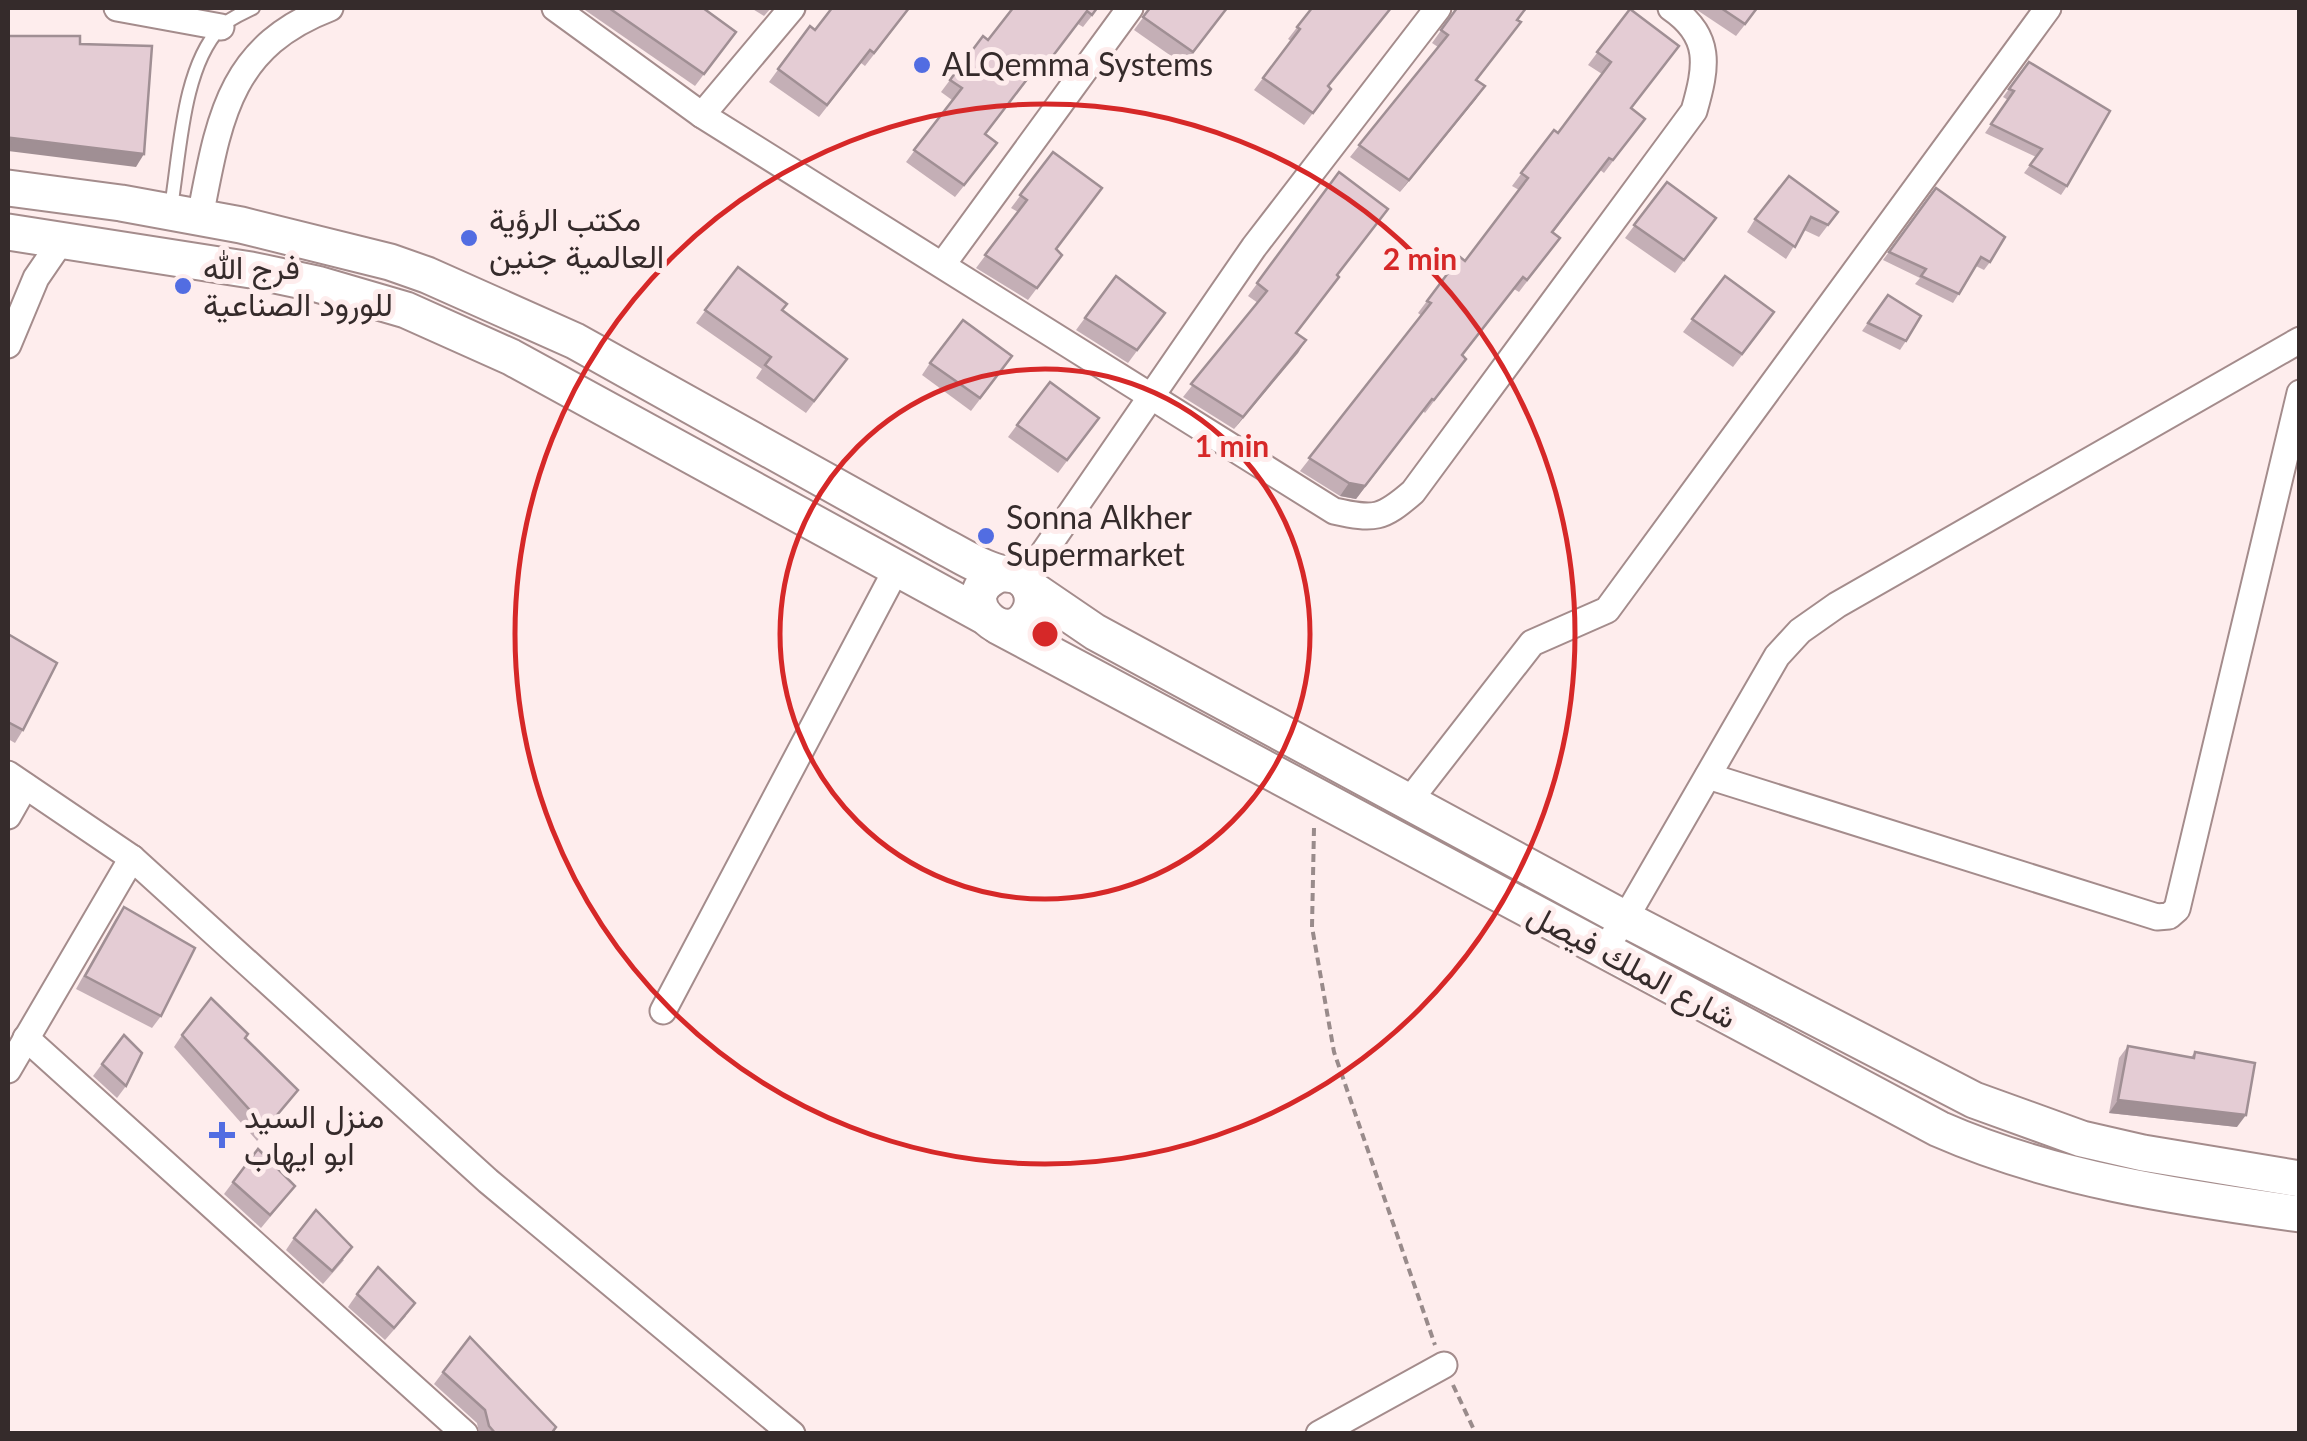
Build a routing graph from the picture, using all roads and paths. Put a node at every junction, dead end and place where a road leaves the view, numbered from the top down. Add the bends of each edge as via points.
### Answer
1 (117, 8) edge
2 (254, 8) edge
3 (330, 8) edge
4 (556, 8) edge
5 (792, 8) edge
6 (1130, 8) edge
7 (1438, 8) edge
8 (1672, 8) edge
9 (2048, 8) edge
10 (221, 26) junction
11 (702, 116) junction
12 (8, 188) edge
13 (71, 196) junction
14 (185, 215) junction
15 (8, 232) edge
16 (62, 240) junction
17 (943, 264) junction
18 (2300, 340) edge
19 (8, 345) edge
20 (2300, 393) edge
21 (1150, 396) junction
22 (896, 568) junction
23 (1018, 581) junction
24 (991, 621) junction
25 (1708, 776) junction
26 (16, 780) edge
27 (1315, 794) junction
28 (1409, 801) junction
29 (8, 816) edge
30 (132, 858) junction
31 (1625, 919) junction
32 (1603, 951) junction
33 (663, 1011) dead end
34 (26, 1038) junction
35 (8, 1070) edge
36 (2300, 1179) edge
37 (2300, 1214) edge
38 (1444, 1365) junction
39 (765, 1425) edge
40 (465, 1434) edge
41 (792, 1434) edge
42 (1319, 1434) edge
43 (1476, 1434) edge

1 - 10 street
2 - 10 lane
3 - 14 street via 273,37 246,67
4 - 11 street
5 - 11 street
6 - 17 street
7 - 21 street via 1254,246
8 - 21 street via 1701,39 1702,84 1694,110 1413,492 1387,514 1334,511
9 - 28 street via 1607,610 1532,643
10 - 14 lane via 187,102
11 - 17 street
12 - 13 main road, شارع الملك فيصل
13 - 14 main road, شارع الملك فيصل
13 - 16 main road via 88,219 76,237
14 - 23 main road, شارع الملك فيصل via 390,262 484,300 576,342
15 - 16 main road, شارع الملك فيصل
16 - 19 street via 36,278
16 - 22 main road, شارع الملك فيصل via 251,270 406,310 512,357
17 - 21 street
18 - 25 street via 1800,630 1777,656
20 - 25 street via 2177,909 2169,916
21 - 23 street
22 - 24 main road, شارع الملك فيصل
22 - 33 street
23 - 24 main road via 1032,604 1024,620
23 - 28 main road, شارع الملك فيصل via 1095,632
24 - 27 main road, شارع الملك فيصل
25 - 31 street
26 - 29 street
26 - 30 street
27 - 32 main road, شارع الملك فيصل
27 - 38 path via 1312,926 1334,1052
28 - 31 main road, شارع الملك فيصل
30 - 34 street
30 - 39 street
31 - 32 street
31 - 36 main road, شارع الملك فيصل via 2012,1116 2082,1140
32 - 37 main road, شارع الملك فيصل via 1978,1146 2091,1179
34 - 35 street
34 - 40 street
38 - 42 street
38 - 43 path
39 - 41 street

